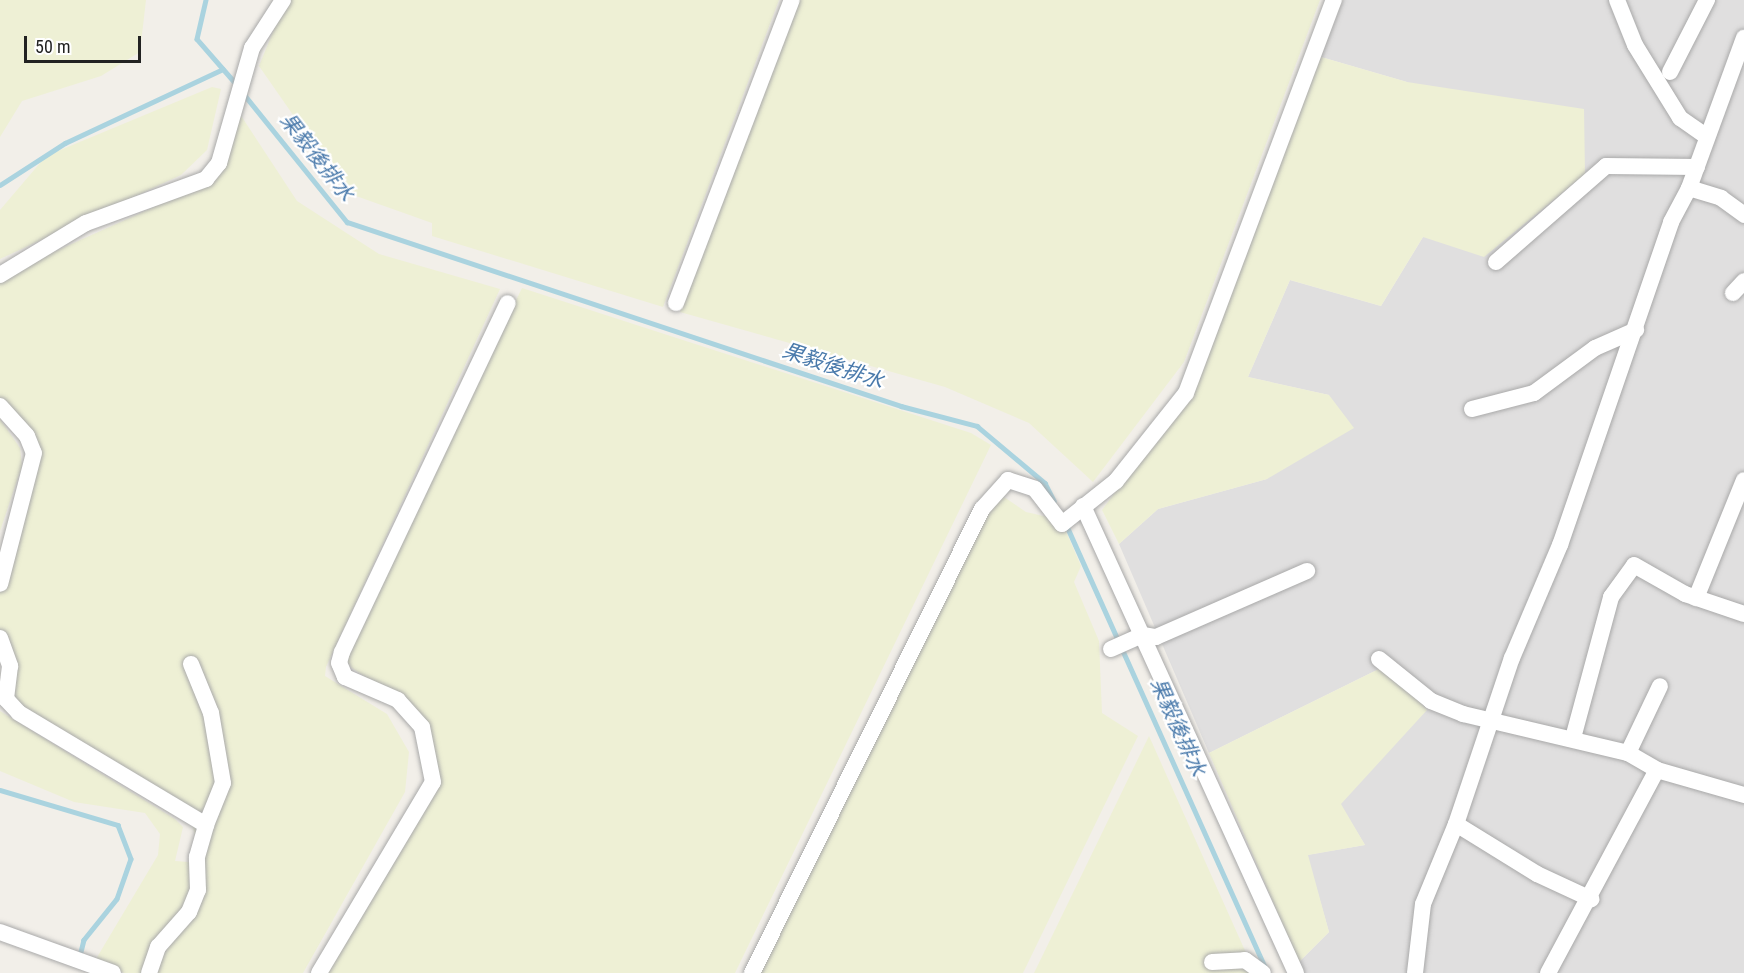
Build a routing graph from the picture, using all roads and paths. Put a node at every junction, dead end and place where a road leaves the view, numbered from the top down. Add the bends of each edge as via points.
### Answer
1 (283, 0) edge
2 (792, 0) edge
3 (1334, 0) edge
4 (1617, 0) edge
5 (1707, 0) edge
6 (1744, 38) edge
7 (1670, 72) dead end
8 (1707, 137) junction
9 (1696, 167) junction
10 (1689, 188) junction
11 (1744, 215) edge
12 (1496, 262) dead end
13 (0, 275) edge
14 (508, 303) dead end
15 (676, 303) dead end
16 (1636, 330) junction
17 (0, 406) edge
18 (1472, 409) dead end
19 (1744, 480) edge
20 (1083, 506) junction
21 (1307, 571) dead end
22 (0, 584) edge
23 (1696, 598) junction
24 (1744, 614) edge
25 (1143, 635) junction
26 (0, 638) edge
27 (1111, 649) dead end
28 (1379, 659) dead end
29 (191, 664) dead end
30 (1660, 686) dead end
31 (1492, 719) junction
32 (1573, 738) junction
33 (1628, 753) junction
34 (1657, 770) junction
35 (1744, 795) edge
36 (1456, 824) junction
37 (206, 825) junction
38 (1591, 899) junction
39 (0, 932) edge
40 (1212, 962) dead end
41 (105, 970) edge
42 (149, 973) edge
43 (319, 973) edge
44 (752, 973) edge
45 (1263, 973) edge
46 (1296, 973) edge
47 (1415, 973) edge
48 (1548, 973) edge

1 - 13 lane via 252,48 219,163 206,179 86,223
2 - 15 lane
3 - 20 lane via 1186,393 1116,481
4 - 8 lane via 1635,45 1680,118
5 - 7 lane
6 - 8 lane
8 - 9 lane
9 - 10 lane
9 - 12 lane via 1606,166
10 - 11 lane via 1721,198
10 - 16 lane via 1671,222
14 - 43 lane via 342,652 339,663 345,677 398,700 422,727 433,782
16 - 18 lane via 1595,348 1534,393
16 - 31 lane
17 - 22 lane via 27,436 34,453
19 - 23 lane
20 - 25 lane
20 - 44 lane via 1062,524 1035,489 1008,480 982,509
21 - 25 lane via 1156,637
23 - 24 lane
23 - 32 lane via 1634,565 1614,588
25 - 27 lane
25 - 46 lane
26 - 37 lane via 10,666 6,699 19,713
28 - 31 lane via 1431,701
29 - 37 lane via 211,713 223,783
30 - 33 lane
31 - 32 lane
31 - 36 lane
32 - 33 lane
33 - 34 lane
34 - 35 lane
34 - 38 lane
36 - 38 lane via 1537,874
36 - 47 lane via 1423,904
37 - 42 lane via 197,857 198,890 189,912 158,947
38 - 48 lane
39 - 41 lane
40 - 45 lane via 1245,960

